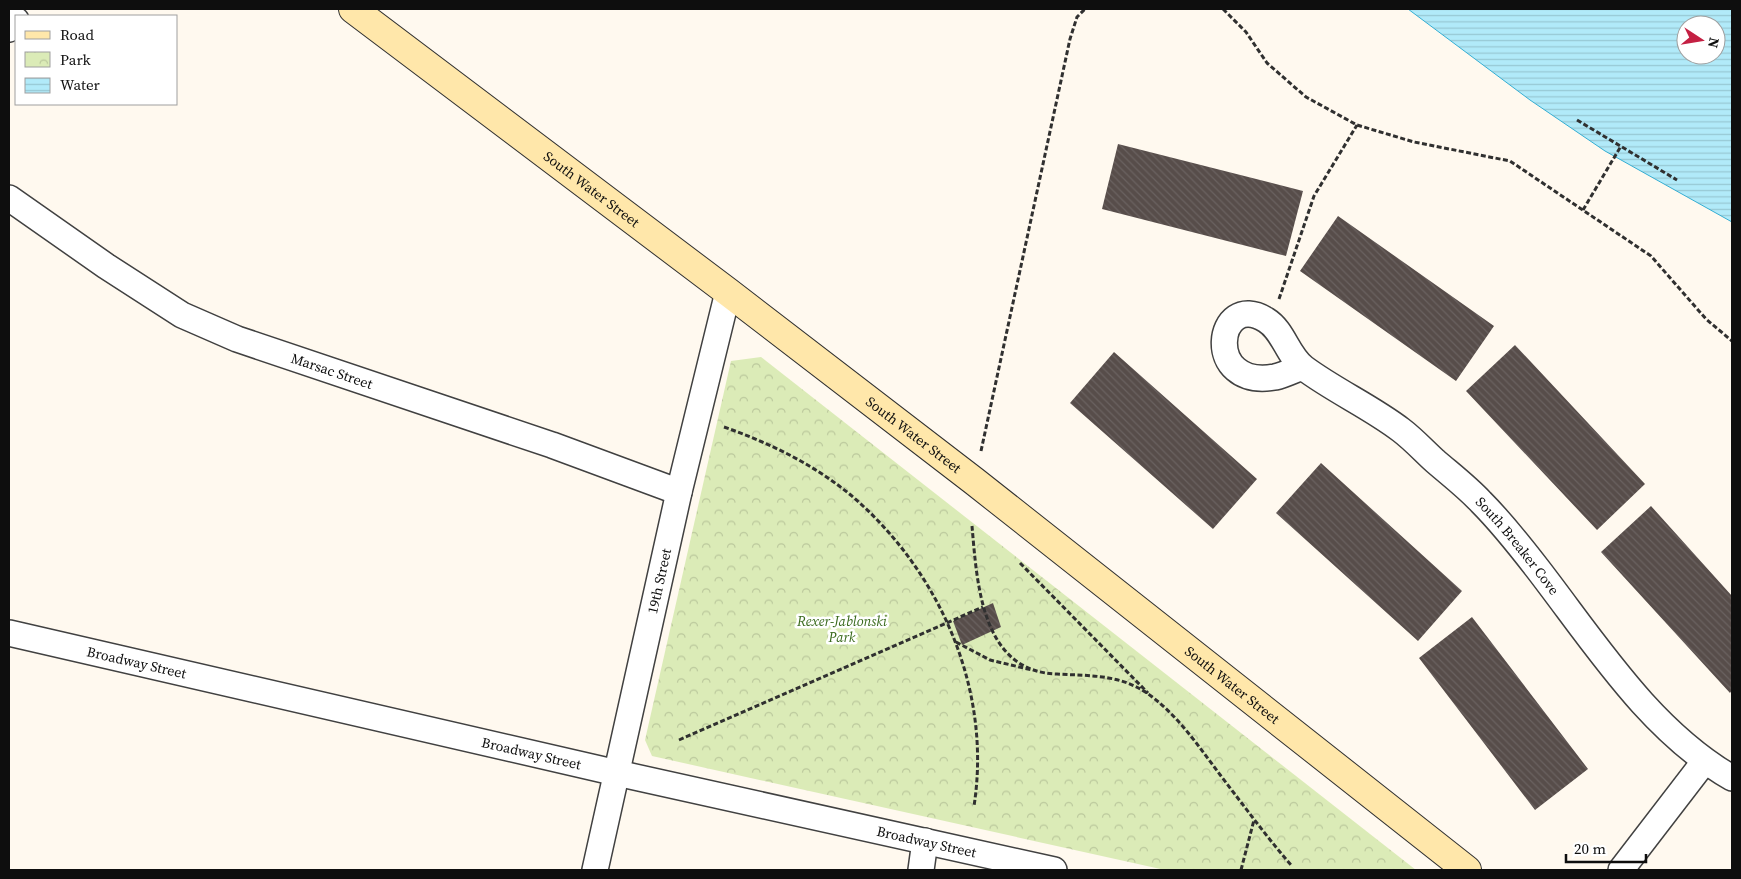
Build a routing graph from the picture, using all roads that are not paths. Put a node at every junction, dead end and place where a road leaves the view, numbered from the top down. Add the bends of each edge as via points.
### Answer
1 (353, 9) edge
2 (9, 198) edge
3 (728, 292) junction
4 (1302, 367) junction
5 (679, 492) junction
6 (9, 633) edge
7 (1704, 762) junction
8 (617, 774) junction
9 (1732, 778) edge
10 (925, 841) junction
11 (596, 870) edge
12 (921, 870) edge
13 (1054, 870) edge
14 (1468, 870) edge
15 (1620, 870) edge

1 - 3 street, South Water Street
2 - 5 street, Marsac Street via 189,319 237,339 552,445
3 - 5 street, 19th Street
3 - 14 street, South Water Street
4 - 4 street, South Breaker Cove via 1275,377 1256,377 1240,372 1229,362 1223,348 1224,334 1232,321 1245,314 1258,315 1272,323
4 - 7 street, South Breaker Cove via 1402,431 1481,502 1536,566 1631,691
5 - 8 street, 19th Street
6 - 8 street, Broadway Street
7 - 9 street, South Breaker Cove
7 - 15 street
8 - 10 street, Broadway Street
8 - 11 street, 19th Street
10 - 12 street
10 - 13 street, Broadway Street

